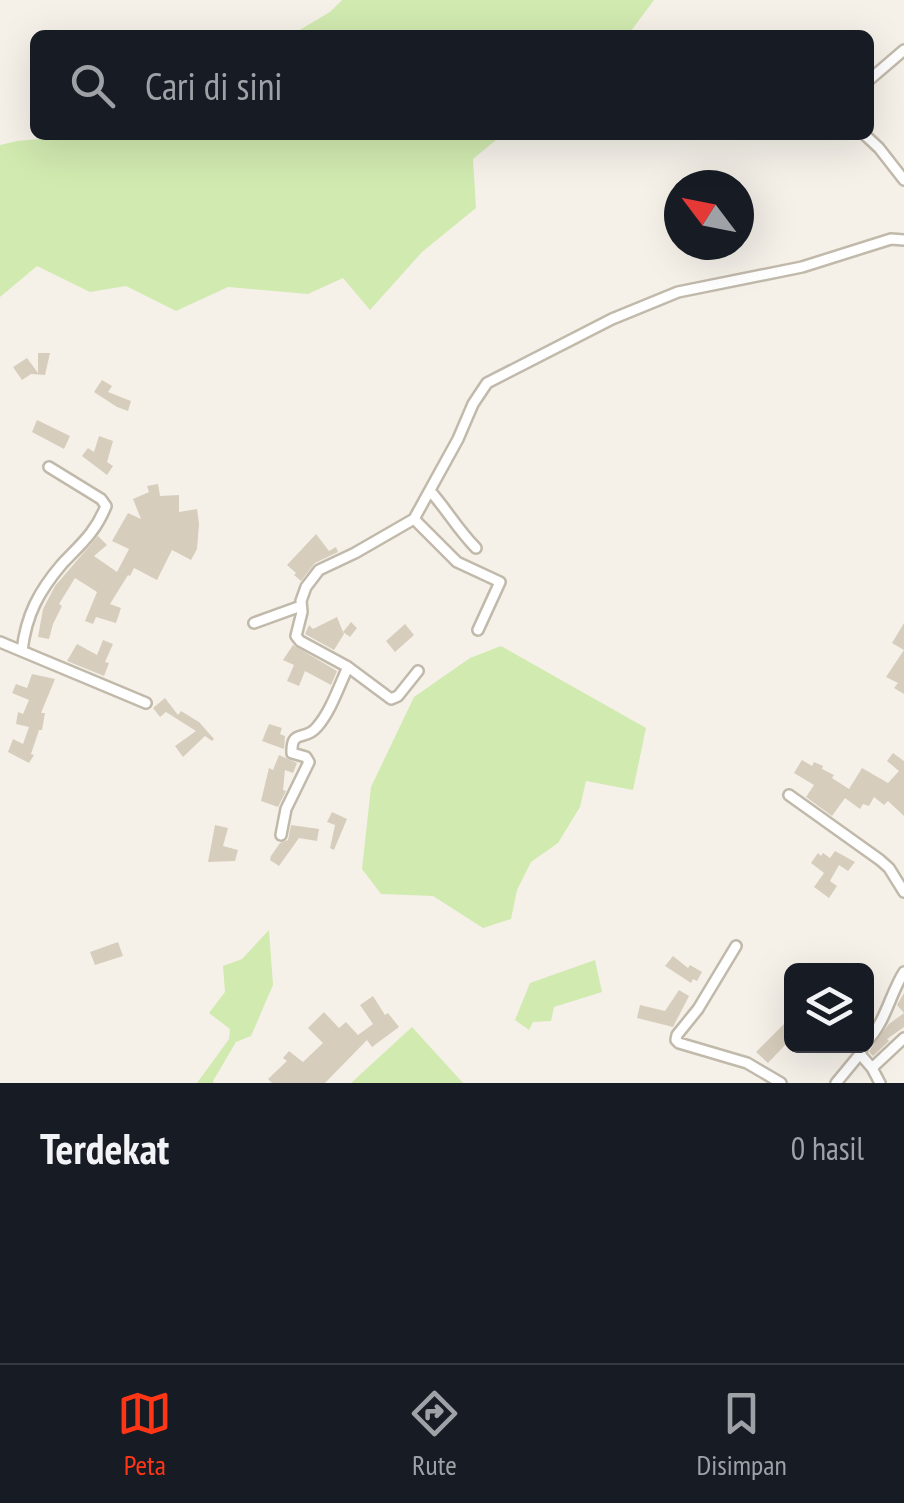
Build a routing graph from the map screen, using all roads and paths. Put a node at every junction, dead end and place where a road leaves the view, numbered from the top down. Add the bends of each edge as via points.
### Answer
1 (904, 50) edge
2 (874, 76) edge
3 (870, 140) edge
4 (904, 180) edge
5 (904, 240) edge
6 (48, 467) dead end
7 (431, 492) junction
8 (414, 518) junction
9 (476, 548) dead end
10 (301, 606) junction
11 (254, 622) dead end
12 (478, 630) dead end
13 (0, 642) edge
14 (22, 651) junction
15 (348, 668) junction
16 (418, 671) dead end
17 (146, 703) dead end
18 (790, 795) dead end
19 (282, 835) dead end
20 (904, 892) edge
21 (736, 946) dead end
22 (904, 972) edge
23 (874, 1035) edge
24 (904, 1038) edge
25 (858, 1053) edge
26 (866, 1053) edge
27 (872, 1068) junction
28 (781, 1083) edge
29 (836, 1083) edge
30 (880, 1083) edge

1 - 2 street
3 - 4 street
5 - 7 street via 678,292 501,375 479,393
6 - 14 street via 106,506 34,603
7 - 8 street
7 - 9 street
8 - 10 street via 319,570
8 - 12 street via 458,562 500,582
10 - 11 street
10 - 15 street via 296,636
13 - 14 street
14 - 17 street
15 - 16 street via 391,699
15 - 19 street via 316,729 293,741 292,752 309,762 286,809
18 - 20 street via 880,860
21 - 28 street via 676,1040 746,1063
22 - 23 street
24 - 27 street
25 - 29 street
26 - 27 street
27 - 30 street

